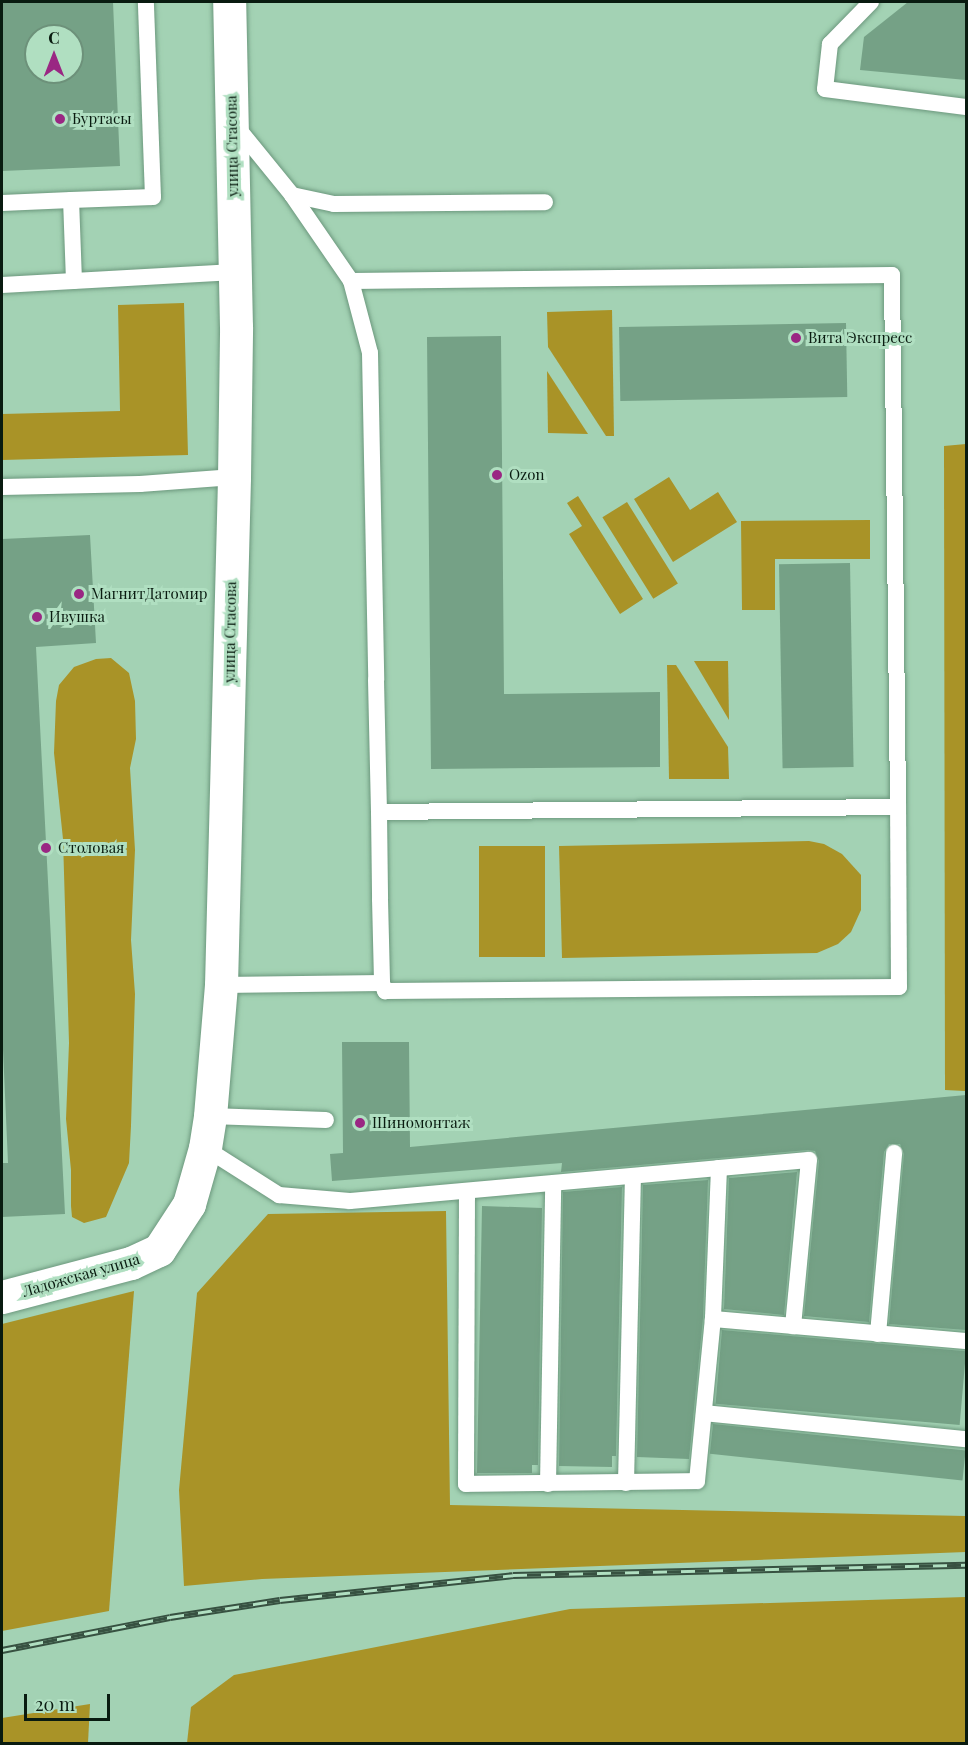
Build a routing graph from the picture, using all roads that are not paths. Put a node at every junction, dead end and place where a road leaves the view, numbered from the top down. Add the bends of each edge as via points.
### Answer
1 (146, 2) edge
2 (228, 2) edge
3 (871, 2) edge
4 (966, 107) edge
5 (231, 121) junction
6 (292, 195) junction
7 (71, 200) junction
8 (545, 202) dead end
9 (2, 203) edge
10 (235, 272) junction
11 (74, 281) junction
12 (351, 281) junction
13 (2, 285) edge
14 (234, 477) junction
15 (2, 487) edge
16 (898, 807) junction
17 (378, 812) junction
18 (382, 983) junction
19 (222, 985) junction
20 (326, 1120) dead end
21 (207, 1132) junction
22 (894, 1153) dead end
23 (719, 1168) junction
24 (633, 1177) junction
25 (553, 1185) junction
26 (467, 1192) junction
27 (159, 1250) joint
28 (2, 1297) edge
29 (713, 1319) junction
30 (793, 1326) junction
31 (878, 1334) junction
32 (966, 1341) edge
33 (704, 1413) junction
34 (966, 1438) edge
35 (626, 1483) junction
36 (548, 1484) junction

1 - 7 lane via 153,197
2 - 5 street, улица Стасова
3 - 4 lane via 830,44 825,88
5 - 6 lane
5 - 10 street, улица Стасова
6 - 8 lane via 334,204
6 - 12 lane
7 - 9 lane
7 - 11 lane
10 - 11 lane
10 - 14 street, улица Стасова
11 - 13 lane
12 - 16 lane via 892,275
12 - 17 lane via 370,352
14 - 15 lane
14 - 19 street, улица Стасова
16 - 17 lane
16 - 18 lane via 899,987 388,993
17 - 18 lane
18 - 19 lane
19 - 21 street, улица Стасова
20 - 21 lane
21 - 26 lane via 279,1195 350,1201
21 - 27 street, улица Стасова via 189,1204
22 - 31 lane
23 - 24 lane
23 - 29 lane
23 - 30 lane via 809,1160
24 - 25 lane
24 - 35 lane
25 - 26 lane
25 - 36 lane
26 - 36 lane via 466,1484
27 - 28 street, Ладожская улица via 131,1263
29 - 30 lane
29 - 33 lane
30 - 31 lane
31 - 32 lane
33 - 34 lane
33 - 35 lane via 697,1481
35 - 36 lane

